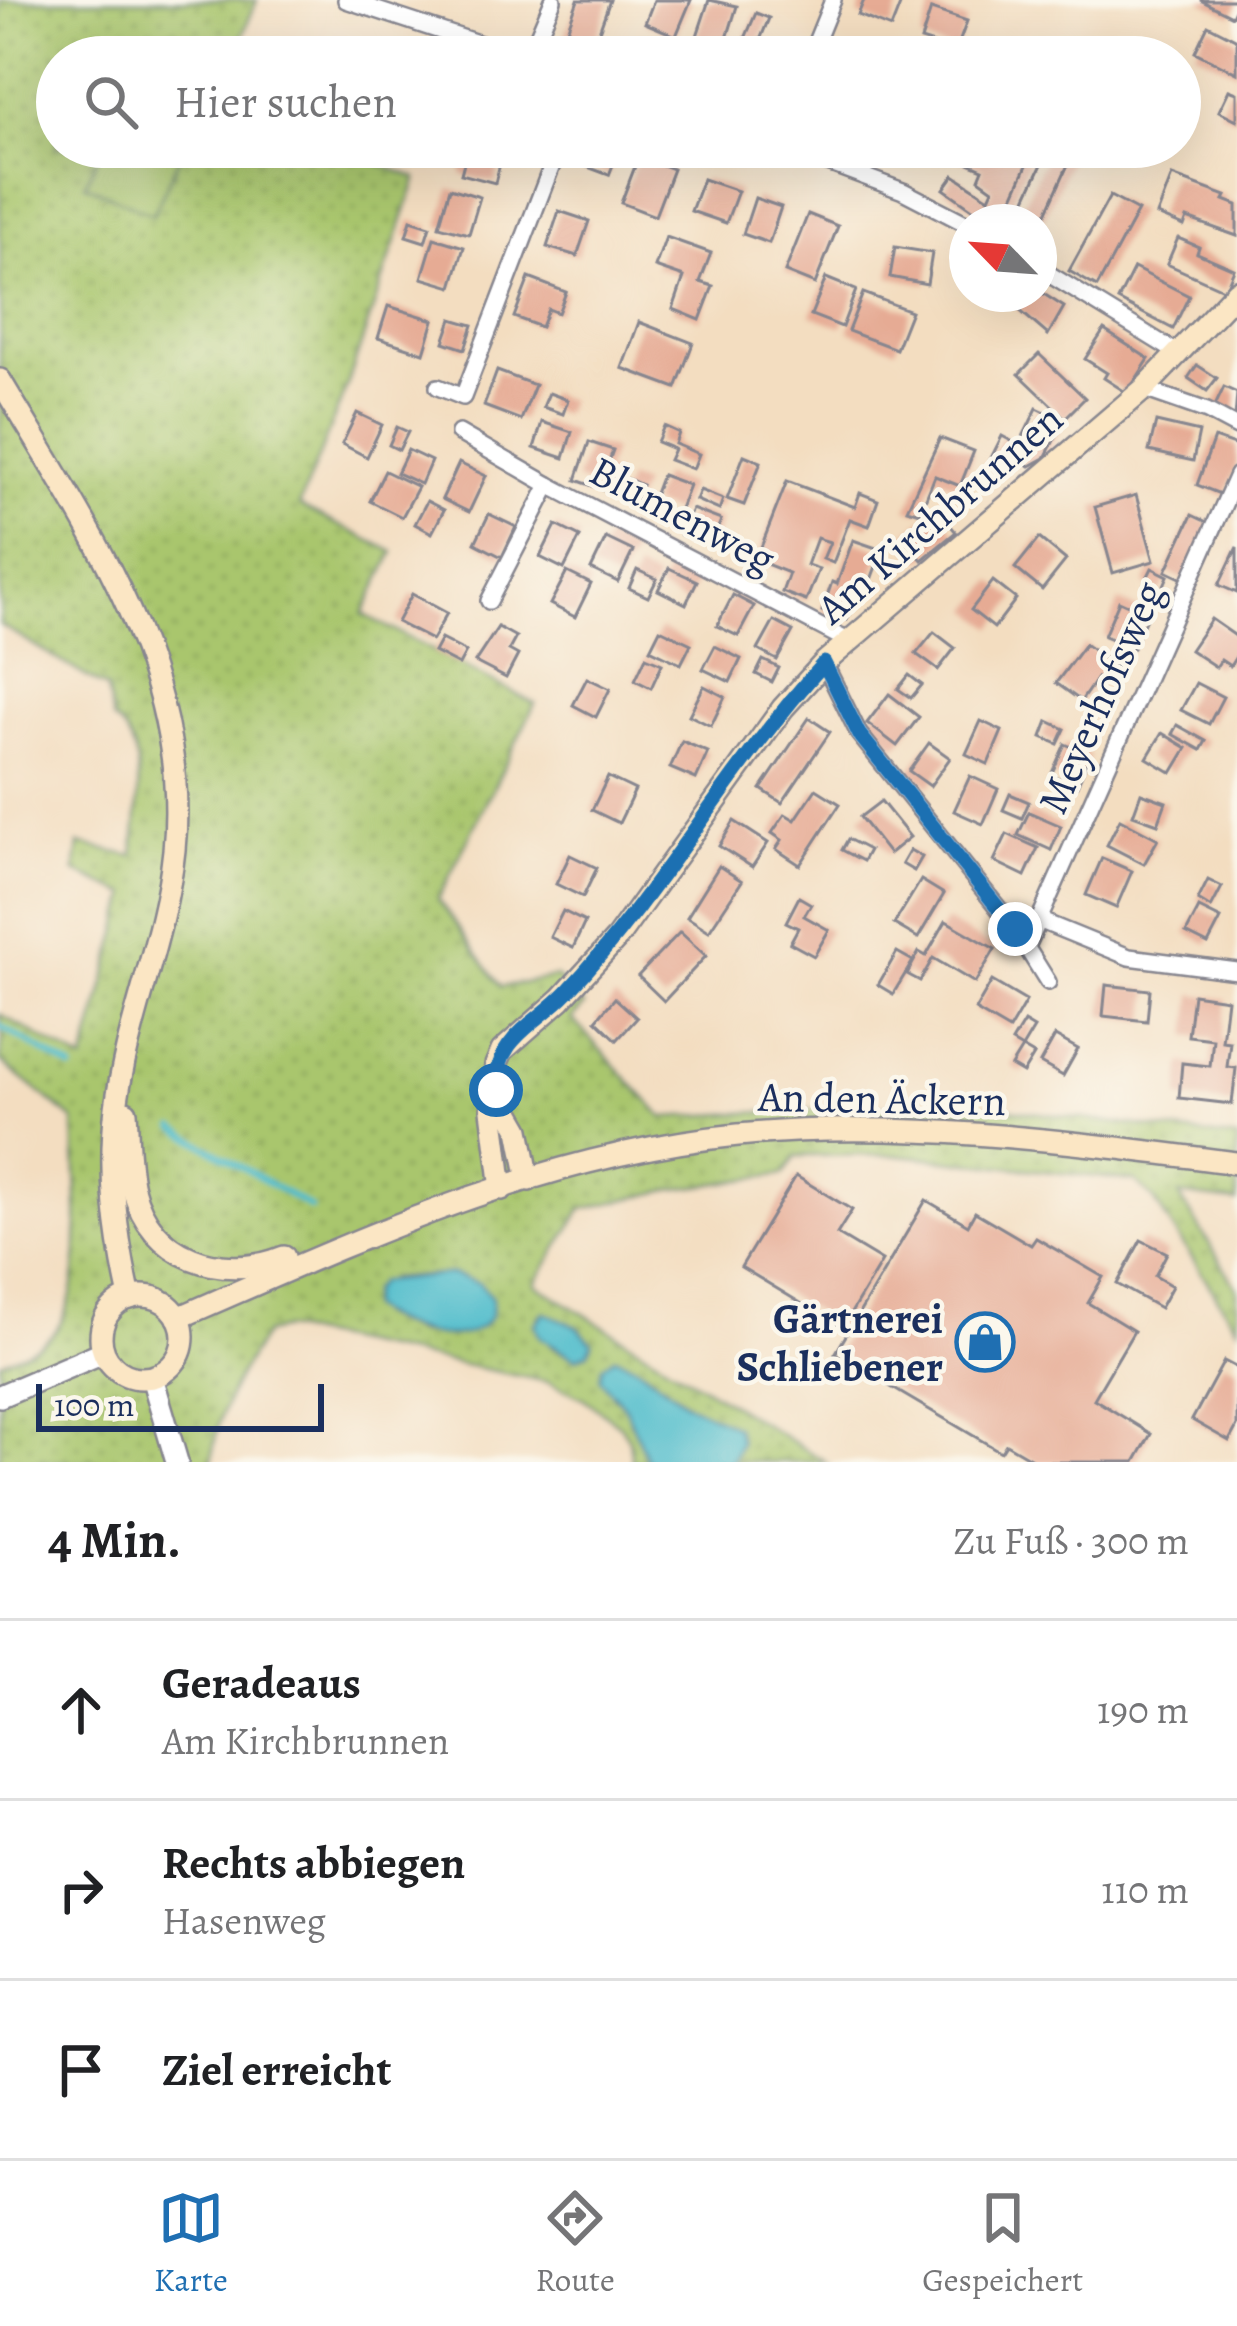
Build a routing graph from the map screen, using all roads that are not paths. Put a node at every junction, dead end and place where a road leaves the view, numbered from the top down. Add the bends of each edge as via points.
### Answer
1 (346, 0) edge
2 (553, 0) edge
3 (833, 0) edge
4 (373, 4) edge
5 (462, 36) edge
6 (538, 36) edge
7 (818, 36) edge
8 (551, 168) edge
9 (841, 168) edge
10 (949, 215) edge
11 (1057, 279) edge
12 (1237, 291) edge
13 (1179, 354) junction
14 (0, 380) edge
15 (438, 387) dead end
16 (1144, 389) junction
17 (1237, 427) edge
18 (458, 433) dead end
19 (1237, 475) edge
20 (549, 485) junction
21 (489, 601) dead end
22 (848, 641) junction
23 (824, 663) junction
24 (1040, 921) junction
25 (1027, 947) junction
26 (1237, 971) edge
27 (1048, 982) dead end
28 (123, 1067) junction
29 (496, 1090) junction
30 (520, 1129) junction
31 (598, 1161) junction
32 (1237, 1163) edge
33 (529, 1180) junction
34 (502, 1189) junction
35 (394, 1226) junction
36 (130, 1298) junction
37 (178, 1318) junction
38 (103, 1352) junction
39 (152, 1377) junction
40 (0, 1396) edge
41 (177, 1462) edge

1 - 4 street
2 - 6 street
3 - 7 street
4 - 5 street
8 - 15 street via 464,397
9 - 10 street
11 - 13 street
12 - 13 main road, Am Kirchbrunnen
13 - 16 main road, Am Kirchbrunnen
14 - 28 main road via 132,614 170,736 174,852
16 - 17 street
16 - 22 main road, Am Kirchbrunnen
18 - 20 street, Blumenweg
19 - 24 street, Meyerhofsweg
20 - 21 street, Blumenweg
20 - 22 street, Blumenweg
22 - 23 main road, Am Kirchbrunnen
23 - 25 street via 859,734
23 - 29 main road, Am Kirchbrunnen via 617,938 502,1051
24 - 25 street, Meyerhofsweg
24 - 26 street via 1129,957
25 - 27 street
28 - 35 main road via 133,1189 153,1231 183,1256 217,1268 262,1266
28 - 36 main road via 113,1189
29 - 30 main road
29 - 34 main road, Am Kirchbrunnen
30 - 31 main road via 551,1160
30 - 33 main road
31 - 32 main road, An den Äckern via 736,1135 888,1130
31 - 33 main road, An den Äckern
33 - 34 main road, An den Äckern
34 - 35 main road, An den Äckern
35 - 37 main road
36 - 37 main road via 163,1301
36 - 38 main road via 105,1319
37 - 39 main road via 182,1349
38 - 39 main road via 128,1376
38 - 40 street
39 - 41 street

